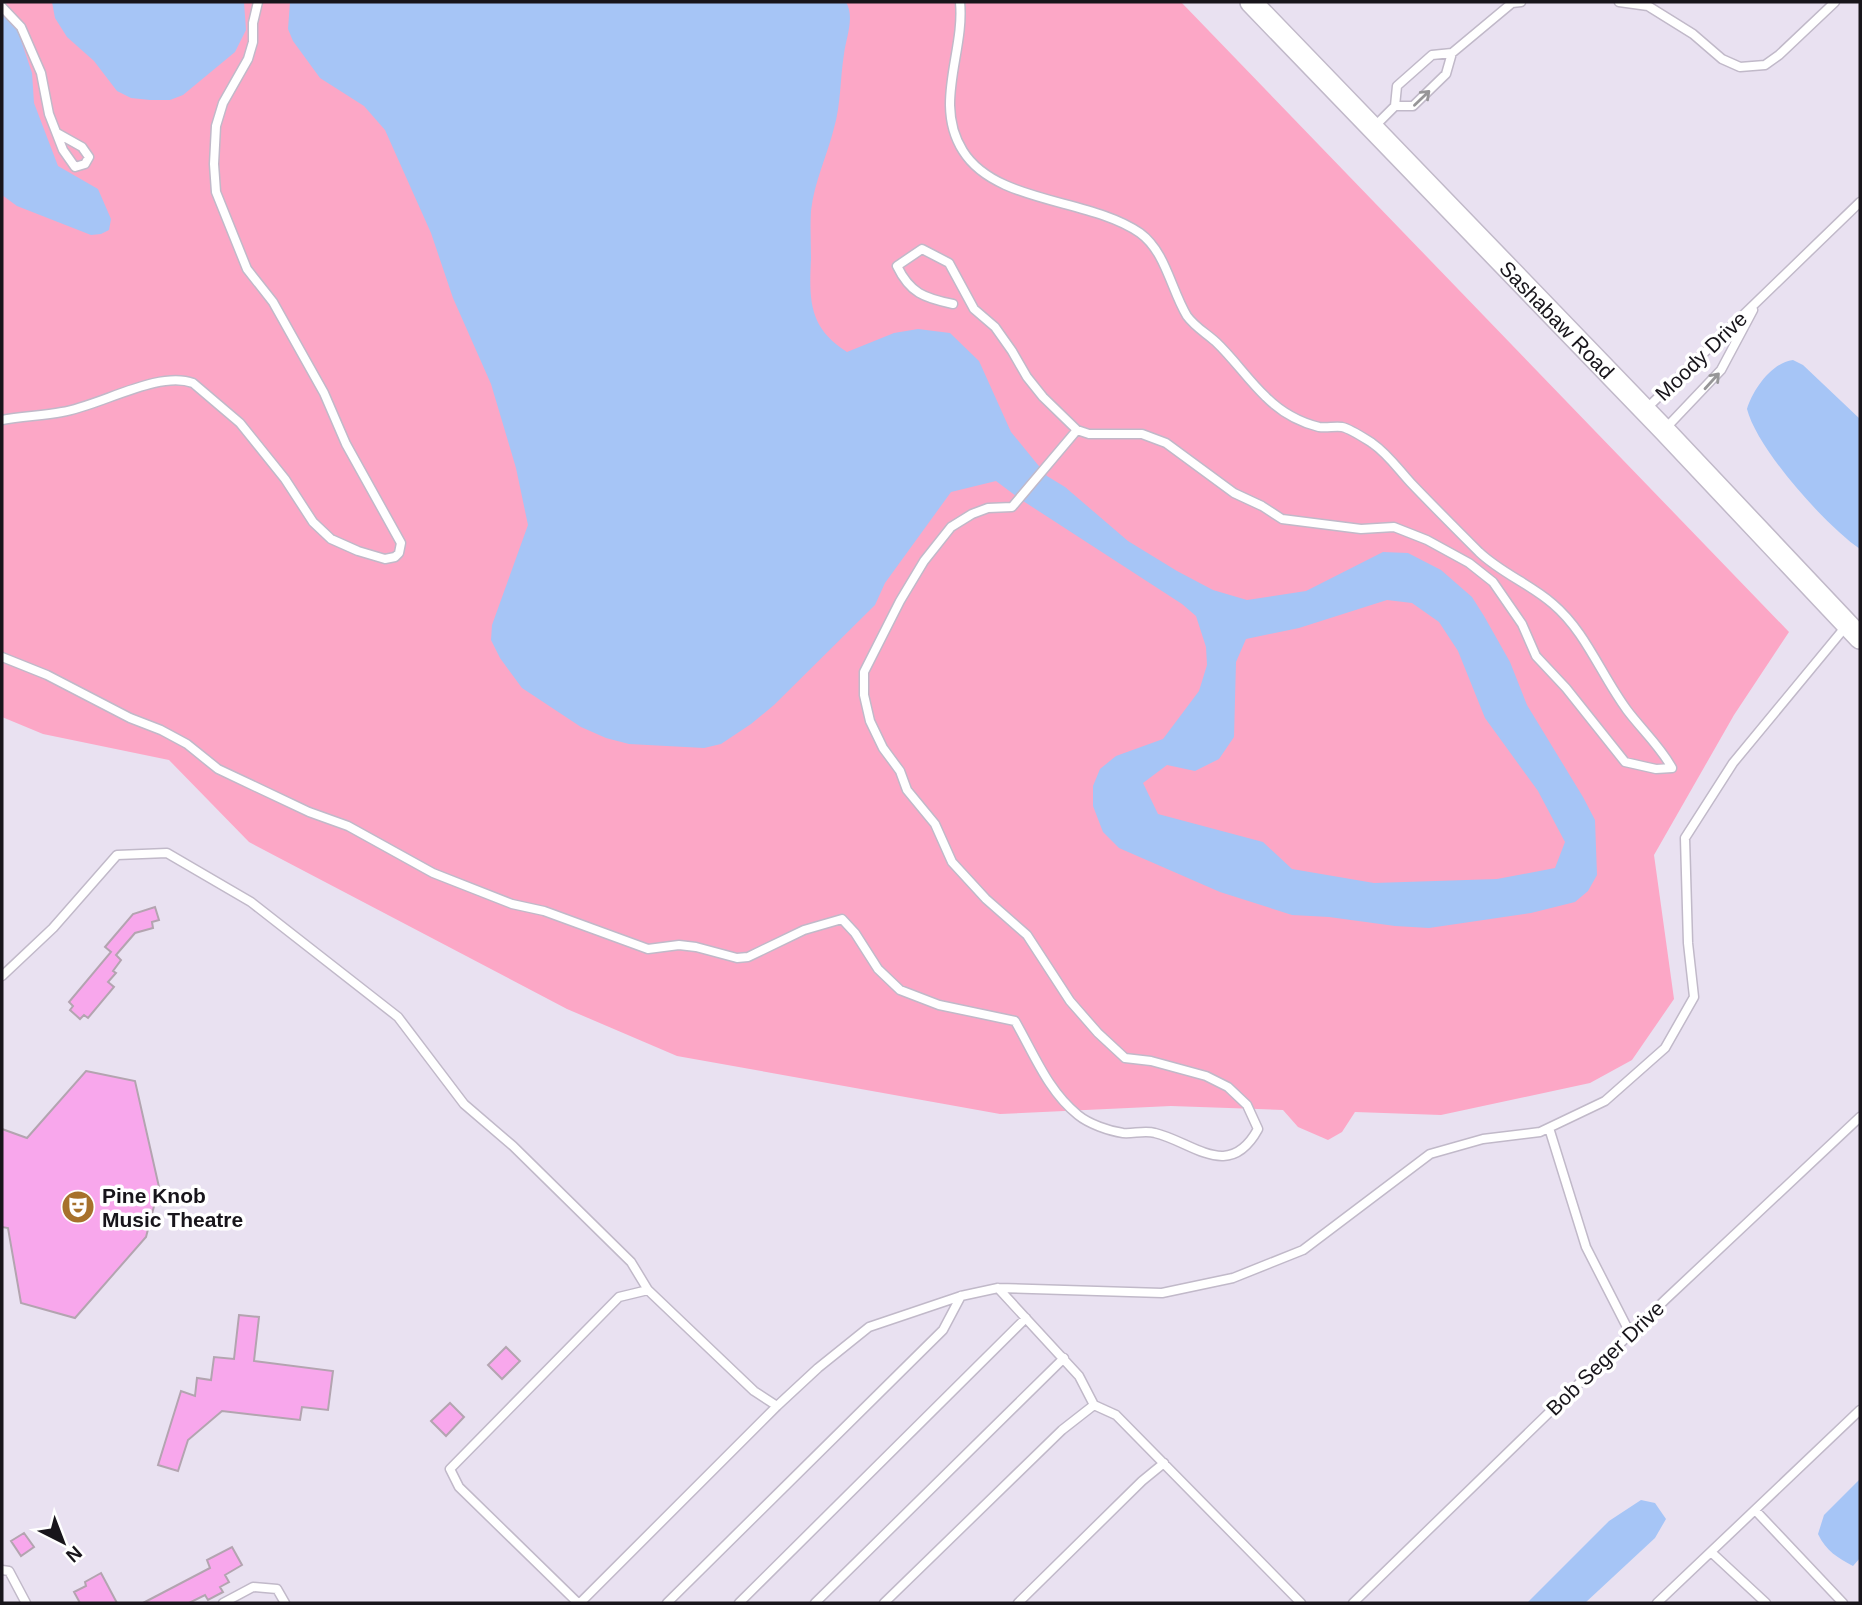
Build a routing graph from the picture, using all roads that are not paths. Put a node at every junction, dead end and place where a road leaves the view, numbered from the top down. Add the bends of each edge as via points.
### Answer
1 (258, 2) edge
2 (960, 2) edge
3 (1251, 2) edge
4 (1515, 2) edge
5 (1624, 2) edge
6 (1835, 2) edge
7 (2, 6) edge
8 (1452, 53) junction
9 (1395, 106) junction
10 (1373, 128) junction
11 (57, 133) dead end
12 (1860, 202) edge
13 (1758, 301) junction
14 (953, 304) dead end
15 (1645, 410) junction
16 (2, 420) edge
17 (1664, 429) junction
18 (1077, 430) junction
19 (1854, 631) edge
20 (2, 657) edge
21 (2, 976) edge
22 (1860, 1117) edge
23 (1549, 1128) junction
24 (998, 1288) junction
25 (648, 1290) junction
26 (961, 1296) junction
27 (1026, 1318) junction
28 (1630, 1333) junction
29 (1064, 1358) junction
30 (1094, 1405) junction
31 (777, 1406) junction
32 (1860, 1410) edge
33 (1164, 1463) junction
34 (1755, 1510) junction
35 (1711, 1552) junction
36 (2, 1570) edge
37 (26, 1603) edge
38 (223, 1603) edge
39 (285, 1603) edge
40 (579, 1603) edge
41 (667, 1603) edge
42 (739, 1603) edge
43 (815, 1603) edge
44 (884, 1603) edge
45 (1018, 1603) edge
46 (1301, 1603) edge
47 (1353, 1603) edge
48 (1657, 1603) edge
49 (1766, 1603) edge
50 (1843, 1603) edge

1 - 16 lane via 248,59 223,103 216,126 216,192 247,270 273,302 324,393 346,444 401,544 399,553 385,559 331,539 313,522 240,423 184,379 161,380 61,413
2 - 18 lane via 950,111 953,132 978,170 1013,188 1140,233 1154,248 1189,318 1266,397 1287,414 1321,427 1344,427 1371,442 1481,553 1573,624 1627,710 1672,768 1625,761 1535,656 1522,624 1493,582 1469,563 1394,527 1361,529 1282,519 1234,493 1167,443 1142,434
3 - 10 main road, Sashabaw Road
4 - 8 lane
5 - 6 lane via 1648,6 1740,67 1765,65
7 - 11 lane via 21,27 41,73
9 -> 8 lane via 1413,106 1446,74
8 - 9 lane via 1432,55 1397,86
9 - 10 lane
10 - 15 main road, Sashabaw Road
12 - 13 lane, Moody Drive
13 - 15 lane, Moody Drive
17 -> 13 lane, Moody Drive via 1721,370
14 - 18 lane via 931,300 906,285 897,266 922,249 949,263 974,309 995,327 1043,397
15 - 17 main road, Sashabaw Road
17 - 19 main road, Sashabaw Road
18 - 20 lane via 1012,507 988,508 951,527 900,601 864,672 864,695 883,748 907,790 935,824 953,862 967,881 1027,935 1070,1002 1098,1033 1125,1058 1206,1076 1228,1087 1247,1105 1258,1129 1252,1140 1231,1155 1206,1155 1153,1132 1105,1129 1079,1116 1044,1075 1015,1021 939,1005 900,990 878,969 842,919 804,930 748,957 696,947 648,949 433,873 348,826 218,769 161,730
19 - 23 lane via 1733,764 1685,838 1694,997 1665,1048 1605,1101
21 - 25 lane via 53,928 117,855 167,853 251,902 398,1017 464,1104 631,1262
22 - 28 lane, Bob Seger Drive
23 - 24 lane via 1430,1154 1303,1250 1233,1278 1162,1293
23 - 28 lane via 1586,1247
24 - 26 lane
24 - 27 lane
25 - 31 lane via 754,1391
25 - 40 lane via 619,1297 450,1469 459,1488
26 - 31 lane via 869,1326
26 - 41 lane via 943,1330
27 - 29 lane
27 - 42 lane
28 - 47 lane, Bob Seger Drive
29 - 30 lane
29 - 43 lane
30 - 33 lane via 1116,1415
30 - 44 lane via 1062,1430
31 - 40 lane
32 - 34 lane
33 - 45 lane
33 - 46 lane
34 - 35 lane
34 - 50 lane
35 - 48 lane
35 - 49 lane
36 - 37 lane via 9,1571
38 - 39 lane via 253,1587 277,1589

